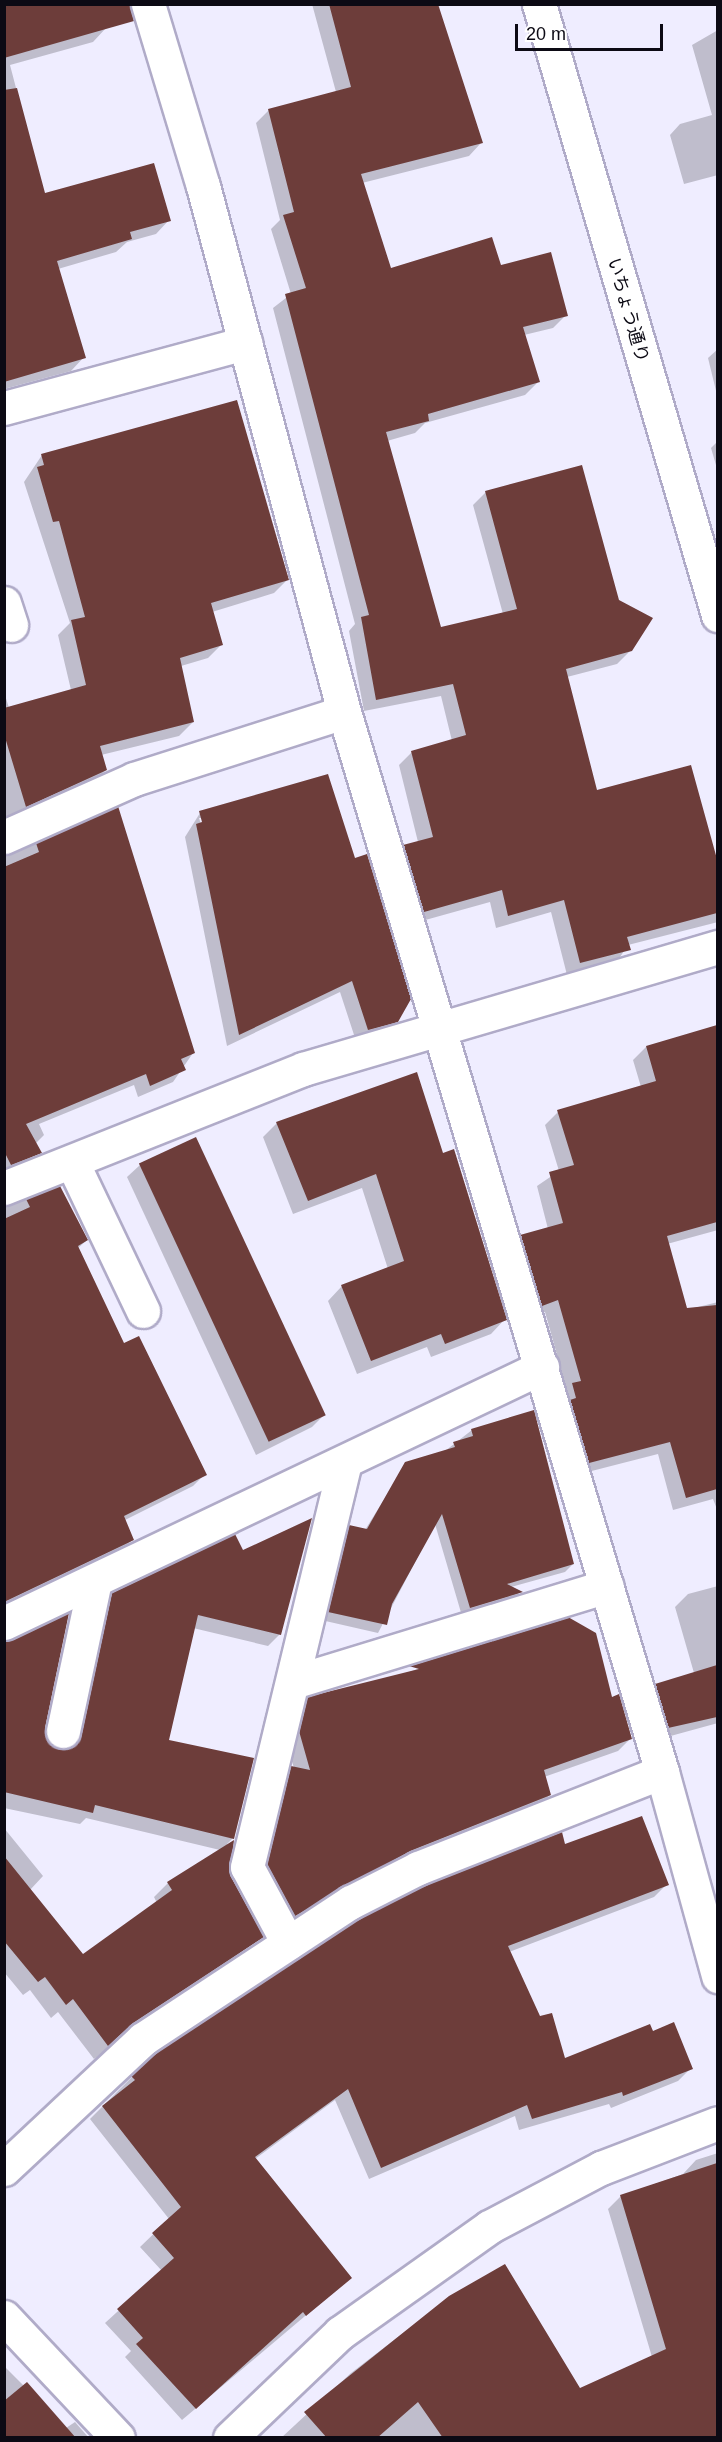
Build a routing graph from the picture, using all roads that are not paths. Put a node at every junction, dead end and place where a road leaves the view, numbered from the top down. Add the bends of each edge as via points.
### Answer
1 (148, 4) edge
2 (539, 4) edge
3 (245, 343) junction
4 (4, 408) edge
5 (717, 615) edge
6 (344, 712) junction
7 (4, 837) edge
8 (717, 947) edge
9 (442, 1028) junction
10 (72, 1162) junction
11 (4, 1188) edge
12 (143, 1311) dead end
13 (542, 1367) junction
14 (345, 1462) junction
15 (95, 1581) junction
16 (607, 1586) junction
17 (4, 1623) edge
18 (293, 1682) junction
19 (63, 1731) dead end
20 (662, 1772) junction
21 (288, 1942) junction
22 (717, 1976) edge
23 (717, 2123) edge
24 (4, 2169) edge
25 (4, 2317) edge
26 (118, 2438) edge
27 (231, 2438) edge

1 - 3 street
2 - 5 street, いちょう通り
3 - 4 street
3 - 6 street
6 - 7 street via 134,779
6 - 9 street
8 - 9 street
9 - 10 street via 303,1069
9 - 13 street
10 - 11 street
10 - 12 street
13 - 14 street
13 - 16 street
14 - 15 street
14 - 18 street
15 - 17 street
15 - 19 street
16 - 18 street
16 - 20 street
18 - 21 street via 247,1866
20 - 21 street via 418,1868
20 - 22 street
21 - 24 street via 143,2039
23 - 27 street via 601,2168 489,2227 340,2333
25 - 26 street

